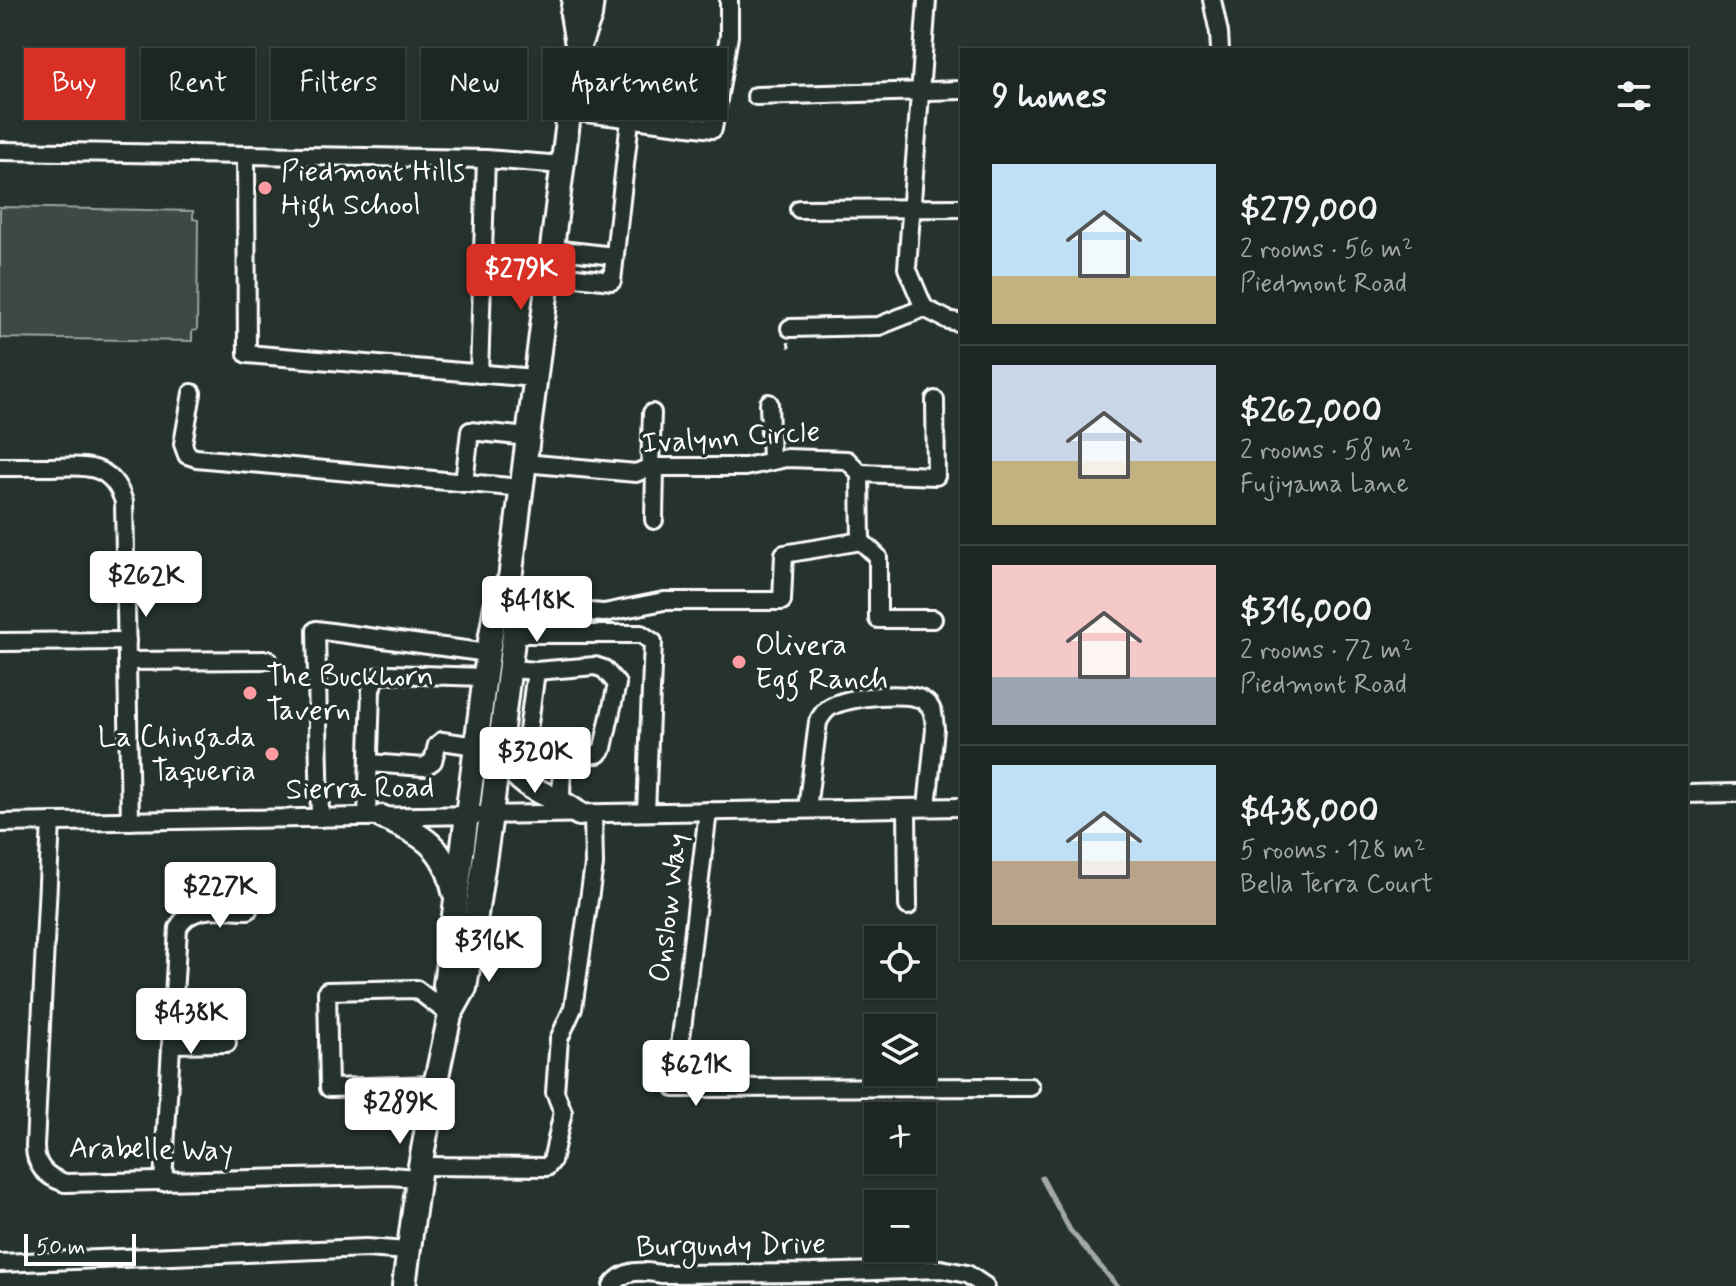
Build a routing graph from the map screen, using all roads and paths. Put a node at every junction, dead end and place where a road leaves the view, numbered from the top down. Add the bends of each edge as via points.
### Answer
1 (574, 0) edge
2 (592, 0) edge
3 (729, 0) edge
4 (927, 0) edge
5 (1212, 0) edge
6 (577, 48) edge
7 (578, 48) edge
8 (727, 48) edge
9 (1220, 48) edge
10 (960, 90) edge
11 (921, 92) junction
12 (756, 96) dead end
13 (569, 120) edge
14 (630, 120) joint
15 (715, 120) edge
16 (0, 151) edge
17 (246, 155) junction
18 (486, 159) junction
19 (563, 165) junction
20 (960, 208) edge
21 (799, 209) dead end
22 (911, 209) junction
23 (552, 249) junction
24 (614, 256) junction
25 (549, 274) junction
26 (924, 308) junction
27 (960, 323) edge
28 (790, 328) dead end
29 (479, 374) junction
30 (535, 378) junction
31 (192, 393) dead end
32 (935, 400) dead end
33 (769, 403) dead end
34 (652, 413) dead end
35 (528, 437) junction
36 (771, 461) junction
37 (524, 463) junction
38 (0, 467) edge
39 (653, 467) junction
40 (860, 473) junction
41 (464, 483) junction
42 (521, 488) junction
43 (654, 520) dead end
44 (861, 541) junction
45 (510, 579) junction
46 (518, 601) junction
47 (933, 619) dead end
48 (515, 634) junction
49 (127, 641) junction
50 (0, 642) edge
51 (488, 653) junction
52 (268, 660) dead end
53 (127, 661) junction
54 (511, 669) junction
55 (536, 671) junction
56 (484, 677) junction
57 (501, 741) junction
58 (476, 746) junction
59 (562, 756) junction
60 (369, 763) junction
61 (1736, 793) edge
62 (1688, 794) edge
63 (561, 800) junction
64 (927, 807) junction
65 (960, 807) edge
66 (907, 808) junction
67 (807, 809) junction
68 (708, 811) junction
69 (646, 812) junction
70 (586, 814) junction
71 (467, 815) junction
72 (491, 815) junction
73 (374, 817) junction
74 (320, 818) junction
75 (130, 821) junction
76 (51, 822) junction
77 (0, 823) edge
78 (457, 905) junction
79 (908, 906) dead end
80 (248, 910) dead end
81 (450, 1015) junction
82 (227, 1043) dead end
83 (172, 1044) junction
84 (435, 1085) junction
85 (1030, 1087) dead end
86 (419, 1172) junction
87 (163, 1182) junction
88 (408, 1251) junction
89 (0, 1263) edge
90 (810, 1280) edge
91 (615, 1282) edge
92 (404, 1286) edge
93 (985, 1286) edge

1 - 6 main road
2 - 7 main road
3 - 8 street
4 - 11 street
5 - 9 street
10 - 11 street
11 - 12 street
11 - 22 street
13 - 19 main road
14 - 15 street via 713,129
14 - 24 street
16 - 17 street
17 - 18 street
17 - 29 street via 247,354
18 - 19 street
18 - 29 street
19 - 23 main road
20 - 22 street
21 - 22 street
22 - 26 street via 907,268
23 - 24 street
23 - 25 main road
24 - 25 street via 612,281
25 - 30 main road
26 - 27 street
26 - 28 street via 879,326
29 - 30 street
30 - 35 main road
31 - 41 street via 183,444 187,455 196,458
32 - 40 street, Ivalynn Circle via 936,476
33 - 36 street
34 - 39 street
35 - 37 main road
35 - 41 street via 470,431
36 - 39 street, Ivalynn Circle via 745,467
36 - 40 street, Ivalynn Circle via 847,460
37 - 39 street, Ivalynn Circle via 636,473
37 - 42 main road
38 - 49 street via 85,466 99,469 120,489
39 - 43 street
40 - 44 street
41 - 42 street
42 - 45 main road
44 - 46 street via 784,554 782,601 664,601 604,613 532,608
44 - 47 street via 878,557 878,619
45 - 46 main road
45 - 51 main road via 497,599
46 - 48 main road
48 - 54 main road
48 - 69 street via 641,634 653,642
49 - 50 street
49 - 53 street
51 - 56 main road
51 - 74 street via 316,630
52 - 53 street
53 - 75 street
54 - 55 street
54 - 57 main road
55 - 59 street via 527,739 539,750
55 - 59 street via 595,666 617,684 603,748 598,754
56 - 58 main road
56 - 60 street via 375,677
57 - 63 main road via 507,762 523,783
57 - 72 main road
58 - 60 street via 442,741 424,767
58 - 71 main road
59 - 63 street
60 - 73 street
61 - 62 street
63 - 70 main road
64 - 65 street, Sierra Road
64 - 66 street, Sierra Road
64 - 67 street via 934,718 923,699 905,695 843,701 824,712 818,722
66 - 67 street, Sierra Road
66 - 79 street
67 - 68 street, Sierra Road
68 - 69 street, Sierra Road
68 - 85 street, Onslow Way via 675,1088
69 - 70 street, Sierra Road
70 - 72 street, Sierra Road
70 - 86 street, Arabelle Way via 594,865 573,1008 559,1039 555,1092 563,1112 552,1161 547,1167
71 - 72 street, Sierra Road
71 - 73 street, Sierra Road
71 - 78 main road
72 - 81 main road via 465,988
73 - 74 street, Sierra Road
73 - 78 main road via 412,830 436,848
74 - 75 street, Sierra Road
75 - 76 street, Sierra Road
76 - 77 street, Sierra Road
76 - 87 street, Arabelle Way via 35,1153 45,1173 65,1183
78 - 81 main road via 445,985
80 - 83 street via 199,911 186,916 178,928
81 - 84 main road
81 - 84 street via 416,989 327,991 329,1088
82 - 83 street
83 - 87 street
84 - 86 main road
86 - 87 street, Arabelle Way
86 - 88 main road
88 - 89 street via 366,1248
88 - 92 main road
90 - 91 street, Burgundy Drive via 640,1271
90 - 93 street, Burgundy Drive via 941,1269 967,1274

